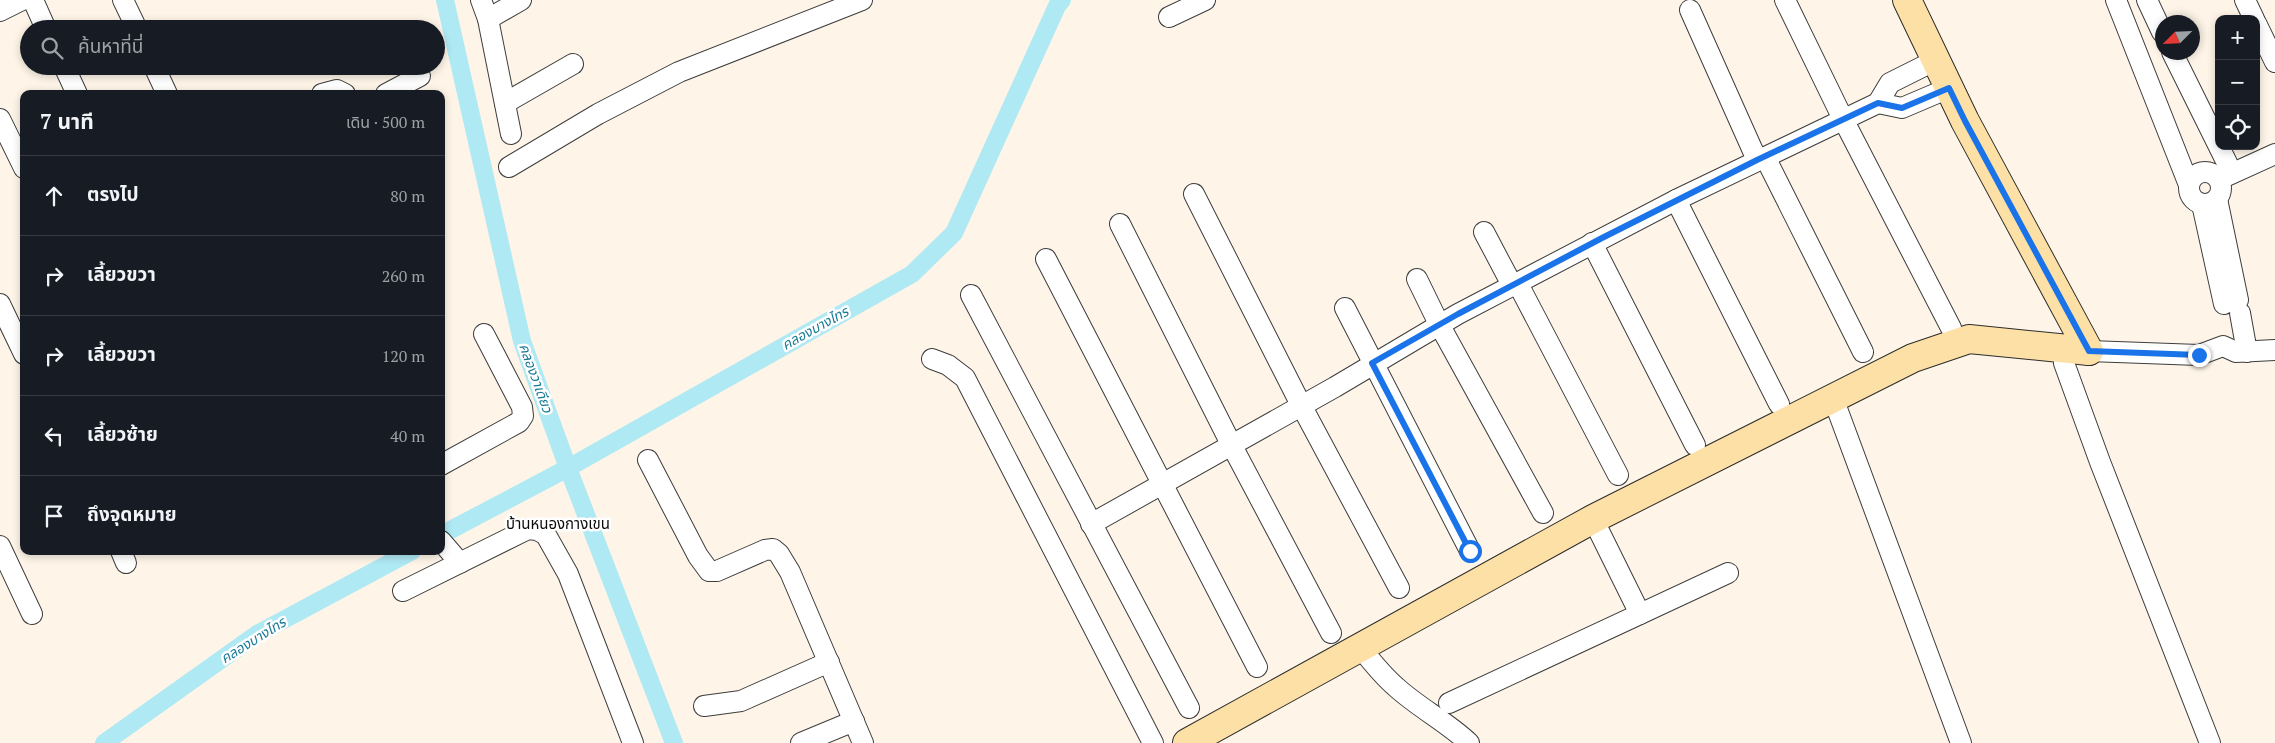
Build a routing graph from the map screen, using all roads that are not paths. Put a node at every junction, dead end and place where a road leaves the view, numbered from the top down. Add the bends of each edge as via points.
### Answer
1 (33, 0) edge
2 (123, 0) edge
3 (481, 0) edge
4 (521, 0) edge
5 (862, 0) edge
6 (1205, 0) edge
7 (1785, 0) edge
8 (1908, 0) edge
9 (2116, 0) edge
10 (2146, 0) edge
11 (2245, 0) edge
12 (1690, 10) dead end
13 (2252, 15) edge
14 (1169, 17) dead end
15 (2155, 18) edge
16 (488, 19) junction
17 (42, 20) edge
18 (132, 20) edge
19 (2260, 31) edge
20 (1936, 60) junction
21 (2175, 60) edge
22 (2275, 62) edge
23 (573, 64) dead end
24 (68, 75) edge
25 (158, 75) edge
26 (420, 76) dead end
27 (1949, 88) junction
28 (75, 90) edge
29 (166, 90) edge
30 (394, 90) edge
31 (505, 103) junction
32 (1878, 103) junction
33 (0, 119) edge
34 (1843, 120) junction
35 (511, 134) dead end
36 (2275, 154) edge
37 (1761, 158) junction
38 (20, 160) edge
39 (509, 167) dead end
40 (2190, 184) junction
41 (2217, 189) junction
42 (1194, 194) dead end
43 (1676, 200) junction
44 (1120, 224) dead end
45 (1484, 232) dead end
46 (1592, 243) junction
47 (1046, 259) dead end
48 (1417, 279) dead end
49 (1515, 284) junction
50 (971, 295) dead end
51 (0, 304) edge
52 (1345, 308) dead end
53 (1440, 324) junction
54 (1951, 328) dead end
55 (484, 334) dead end
56 (20, 346) edge
57 (2076, 350) junction
58 (2275, 350) edge
59 (1863, 352) dead end
60 (2242, 352) junction
61 (932, 359) dead end
62 (1372, 363) junction
63 (1833, 398) junction
64 (1779, 404) dead end
65 (1302, 405) junction
66 (1231, 444) junction
67 (1695, 445) dead end
68 (648, 460) dead end
69 (445, 463) edge
70 (1618, 474) dead end
71 (1162, 484) junction
72 (1544, 513) dead end
73 (1593, 519) junction
74 (1091, 524) junction
75 (0, 546) edge
76 (1470, 551) dead end
77 (449, 552) edge
78 (1728, 573) dead end
79 (1399, 588) dead end
80 (403, 591) dead end
81 (32, 614) dead end
82 (1640, 614) junction
83 (1331, 633) dead end
84 (1360, 647) junction
85 (829, 662) junction
86 (1257, 667) dead end
87 (1449, 703) dead end
88 (704, 706) dead end
89 (1189, 708) dead end
90 (854, 721) junction
91 (634, 743) edge
92 (801, 743) edge
93 (863, 743) edge
94 (1153, 743) edge
95 (1187, 743) edge
96 (1469, 743) edge
97 (1961, 743) edge
98 (2210, 743) edge

1 - 17 street
2 - 18 street
3 - 16 street
4 - 16 street
5 - 39 street via 680,72 598,114
6 - 14 street
7 - 34 street
8 - 20 street
9 - 40 street
10 - 15 street
11 - 13 street
12 - 37 street
16 - 31 street
19 - 22 street
20 - 27 street
20 - 32 street via 1890,83
21 - 41 street
23 - 31 street
24 - 28 street
25 - 29 street
26 - 30 street
27 - 32 street via 1902,108
27 - 57 street
31 - 35 street
32 - 34 street
33 - 38 street
34 - 37 street
34 - 54 street
36 - 41 street
37 - 43 street
37 - 59 street
40 - 41 street via 2194,200
40 - 41 street via 2200,172 2209,172
41 - 60 street via 2231,301
42 - 65 street
43 - 46 street
43 - 64 street
44 - 66 street
45 - 49 street
46 - 49 street
46 - 67 street
47 - 71 street
48 - 53 street
49 - 53 street
49 - 70 street
50 - 74 street
51 - 56 street
52 - 62 street
53 - 62 street
53 - 72 street
55 - 69 street via 522,407 523,416 519,422
57 - 60 street via 2199,355 2223,346
57 - 63 street via 1969,339 1913,358
57 - 98 street via 2064,363
58 - 60 street
61 - 94 street via 948,365 965,378
62 - 65 street
62 - 76 street
63 - 73 street
63 - 97 street
65 - 66 street
65 - 79 street
66 - 71 street
66 - 83 street
68 - 85 street via 698,556 710,571 765,550 773,549 780,554
71 - 74 street
71 - 86 street
73 - 82 street
73 - 84 street
74 - 89 street
75 - 81 street
77 - 80 street
77 - 91 street via 528,529 546,535 581,602
78 - 82 street
82 - 87 street
84 - 95 street
84 - 96 street via 1396,687
85 - 88 street via 741,701
85 - 90 street
90 - 92 street
90 - 93 street

